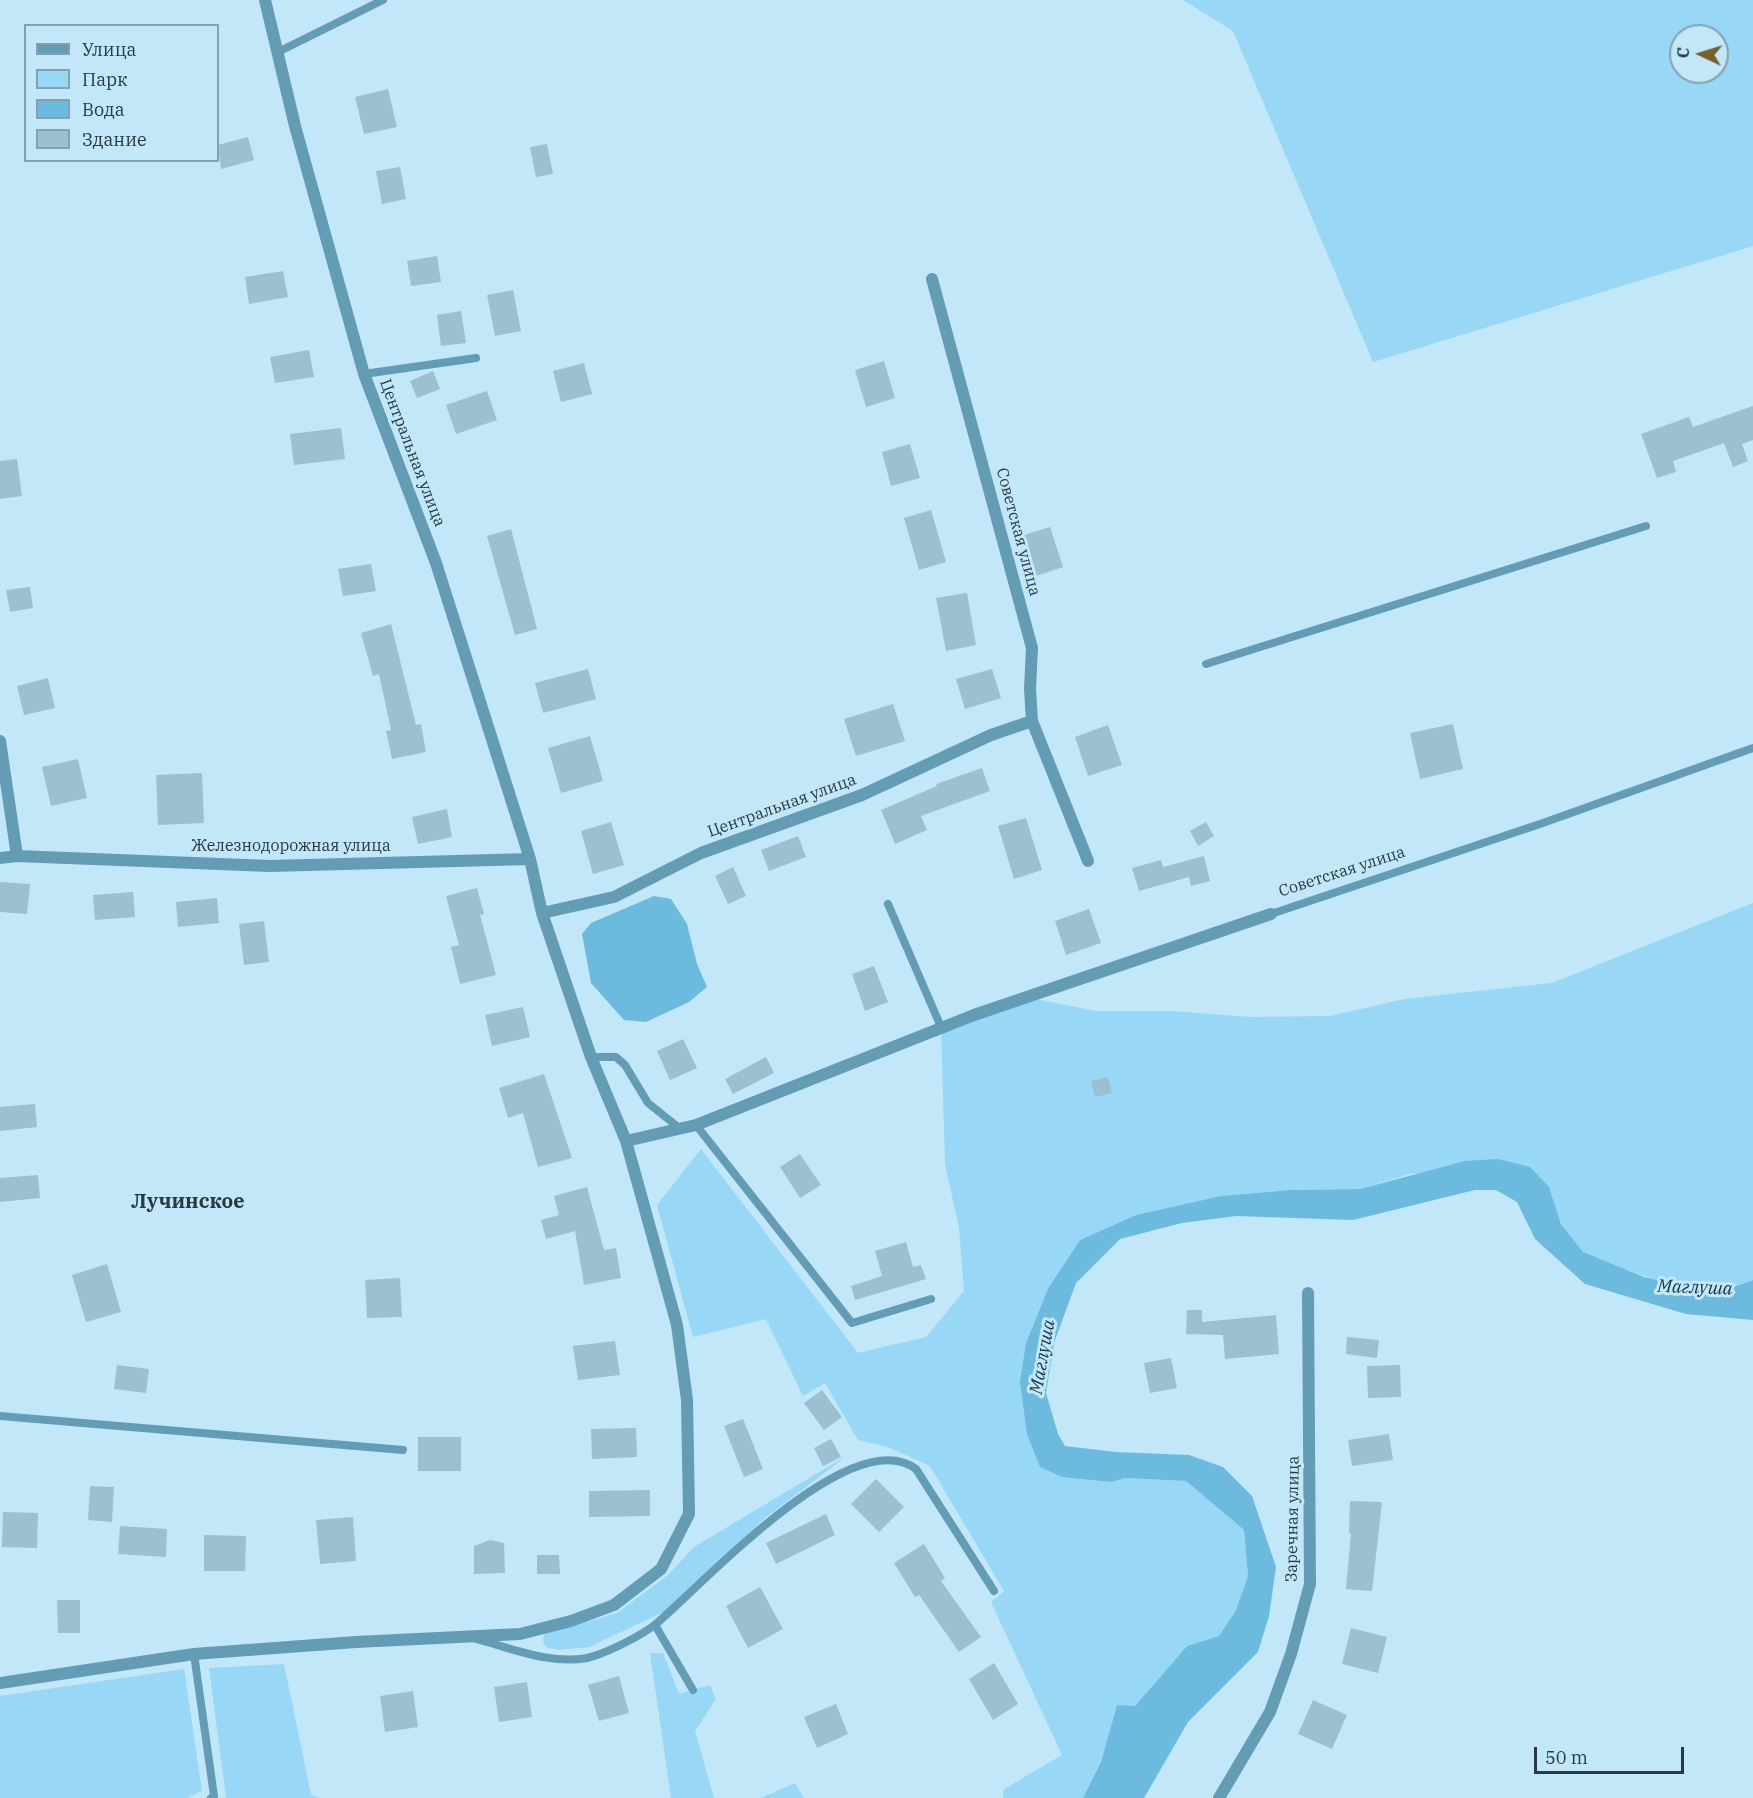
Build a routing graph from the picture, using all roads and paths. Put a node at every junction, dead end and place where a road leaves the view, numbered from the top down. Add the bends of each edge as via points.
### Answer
1 (265, 0) edge
2 (383, 0) edge
3 (278, 52) junction
4 (932, 279) dead end
5 (476, 358) dead end
6 (364, 374) junction
7 (1646, 526) dead end
8 (1206, 664) dead end
9 (1032, 721) junction
10 (0, 741) edge
11 (1753, 748) edge
12 (16, 856) junction
13 (0, 858) edge
14 (530, 859) junction
15 (1088, 861) dead end
16 (888, 904) dead end
17 (542, 913) junction
18 (1271, 914) joint
19 (941, 1027) junction
20 (591, 1058) junction
21 (696, 1125) junction
22 (678, 1127) junction
23 (626, 1141) junction
24 (1308, 1293) dead end
25 (931, 1299) dead end
26 (0, 1416) edge
27 (403, 1450) dead end
28 (994, 1591) dead end
29 (655, 1625) junction
30 (470, 1637) junction
31 (194, 1654) junction
32 (0, 1683) edge
33 (693, 1690) dead end
34 (211, 1798) edge
35 (1219, 1798) edge

1 - 3 street, Центральная улица
2 - 3 lane
3 - 6 street, Центральная улица
4 - 9 street, Советская улица via 1032,648
5 - 6 lane
6 - 14 street, Центральная улица via 436,563
7 - 8 lane
9 - 15 street, Советская улица
9 - 17 street, Центральная улица via 991,735 862,795 700,853 614,897
10 - 12 street
11 - 18 lane, Советская улица
12 - 13 street, Железнодорожная улица
12 - 14 street, Железнодорожная улица via 270,866
14 - 17 street, Центральная улица
16 - 19 lane
17 - 20 street, Центральная улица
18 - 19 street, Советская улица
19 - 21 street
20 - 22 lane via 616,1057 648,1103
20 - 23 street, Центральная улица
21 - 22 street
21 - 25 lane via 852,1323
22 - 23 street
23 - 30 street, Центральная улица via 677,1325 687,1400 689,1514 662,1569 614,1605 520,1634
24 - 35 street, Заречная улица via 1311,1584 1270,1712
26 - 27 lane
28 - 29 lane via 916,1469 908,1462 888,1458 854,1465 795,1503 711,1572
29 - 30 lane via 588,1658 549,1659
29 - 33 lane
30 - 31 street
31 - 32 street
31 - 34 lane via 214,1796

